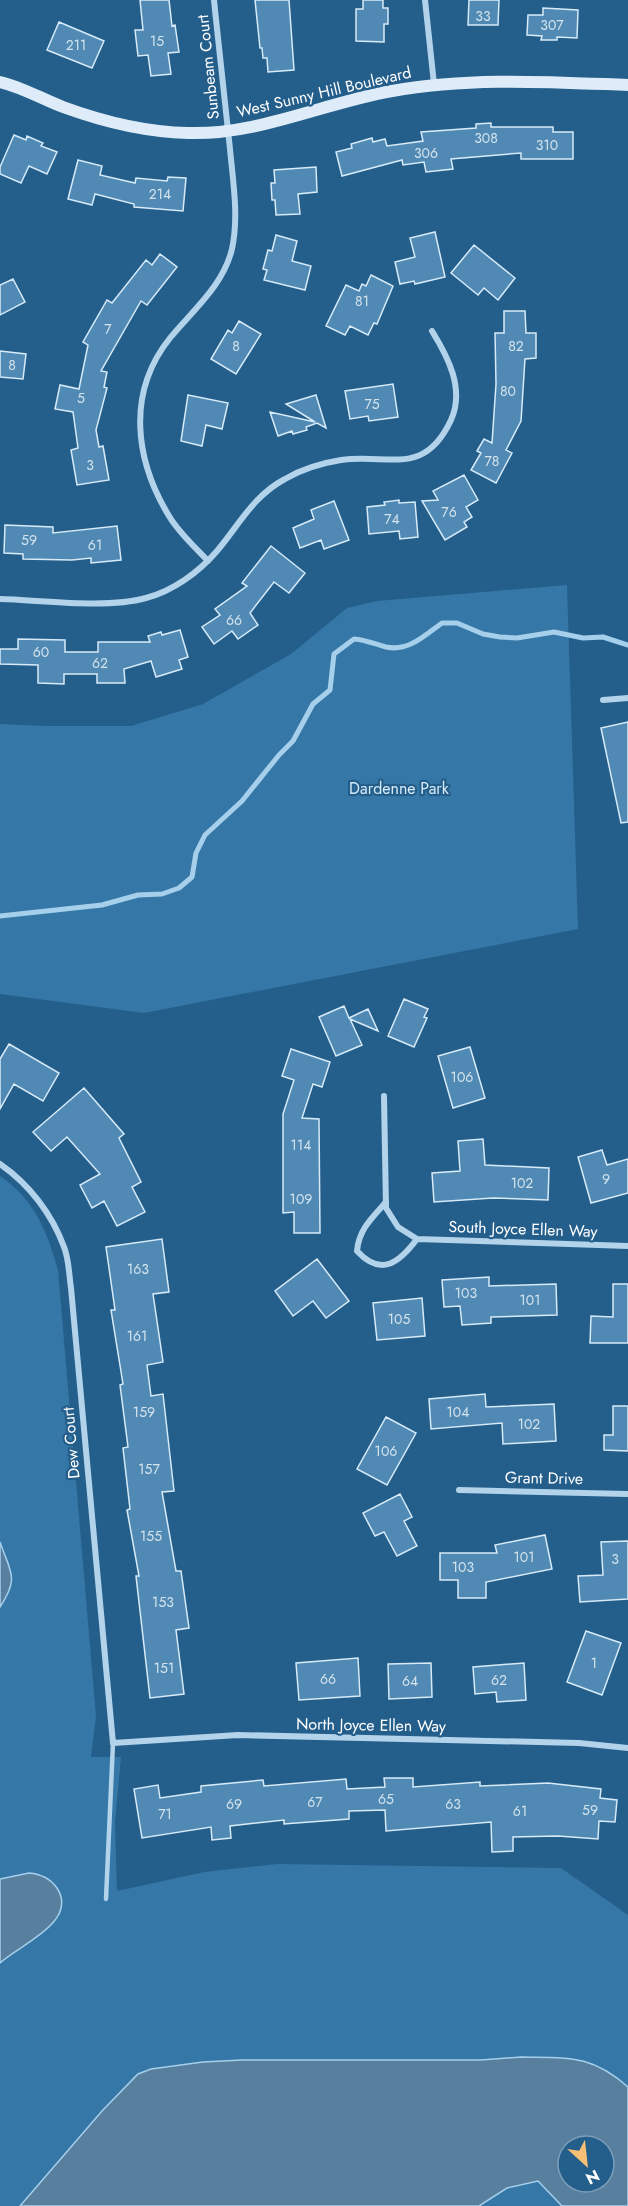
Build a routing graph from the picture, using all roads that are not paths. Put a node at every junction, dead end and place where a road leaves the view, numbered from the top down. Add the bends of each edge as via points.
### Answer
1 (214, 0) edge
2 (425, 0) edge
3 (0, 82) edge
4 (434, 84) junction
5 (628, 85) edge
6 (228, 131) junction
7 (432, 331) dead end
8 (208, 561) junction
9 (0, 599) edge
10 (628, 698) edge
11 (603, 700) dead end
12 (384, 1096) dead end
13 (0, 1164) edge
14 (386, 1202) junction
15 (417, 1239) junction
16 (628, 1246) edge
17 (459, 1490) dead end
18 (628, 1494) edge
19 (113, 1743) junction
20 (628, 1748) edge
21 (106, 1899) dead end

1 - 6 street, Sunbeam Court
2 - 4 street
3 - 6 street, West Sunny Hill Boulevard via 124,126 189,133
4 - 5 street, West Sunny Hill Boulevard via 502,81
4 - 6 street, West Sunny Hill Boulevard via 365,96 269,124
6 - 8 street, Sunbeam Court via 235,201 231,250 209,295 164,346 150,373 144,390 140,439 144,462 170,518
7 - 8 street via 452,366 456,408 431,449 393,461 342,459 302,470 262,494
8 - 9 street via 186,578 146,598 96,603
10 - 11 street
12 - 14 street
13 - 19 street, Dew Court via 15,1174 48,1213 65,1249
14 - 15 street via 398,1227
14 - 15 street via 364,1226 357,1251 379,1266 398,1260
15 - 16 street, South Joyce Ellen Way
17 - 18 street, Grant Drive
19 - 20 street, North Joyce Ellen Way via 238,1736 579,1743
19 - 21 lane

